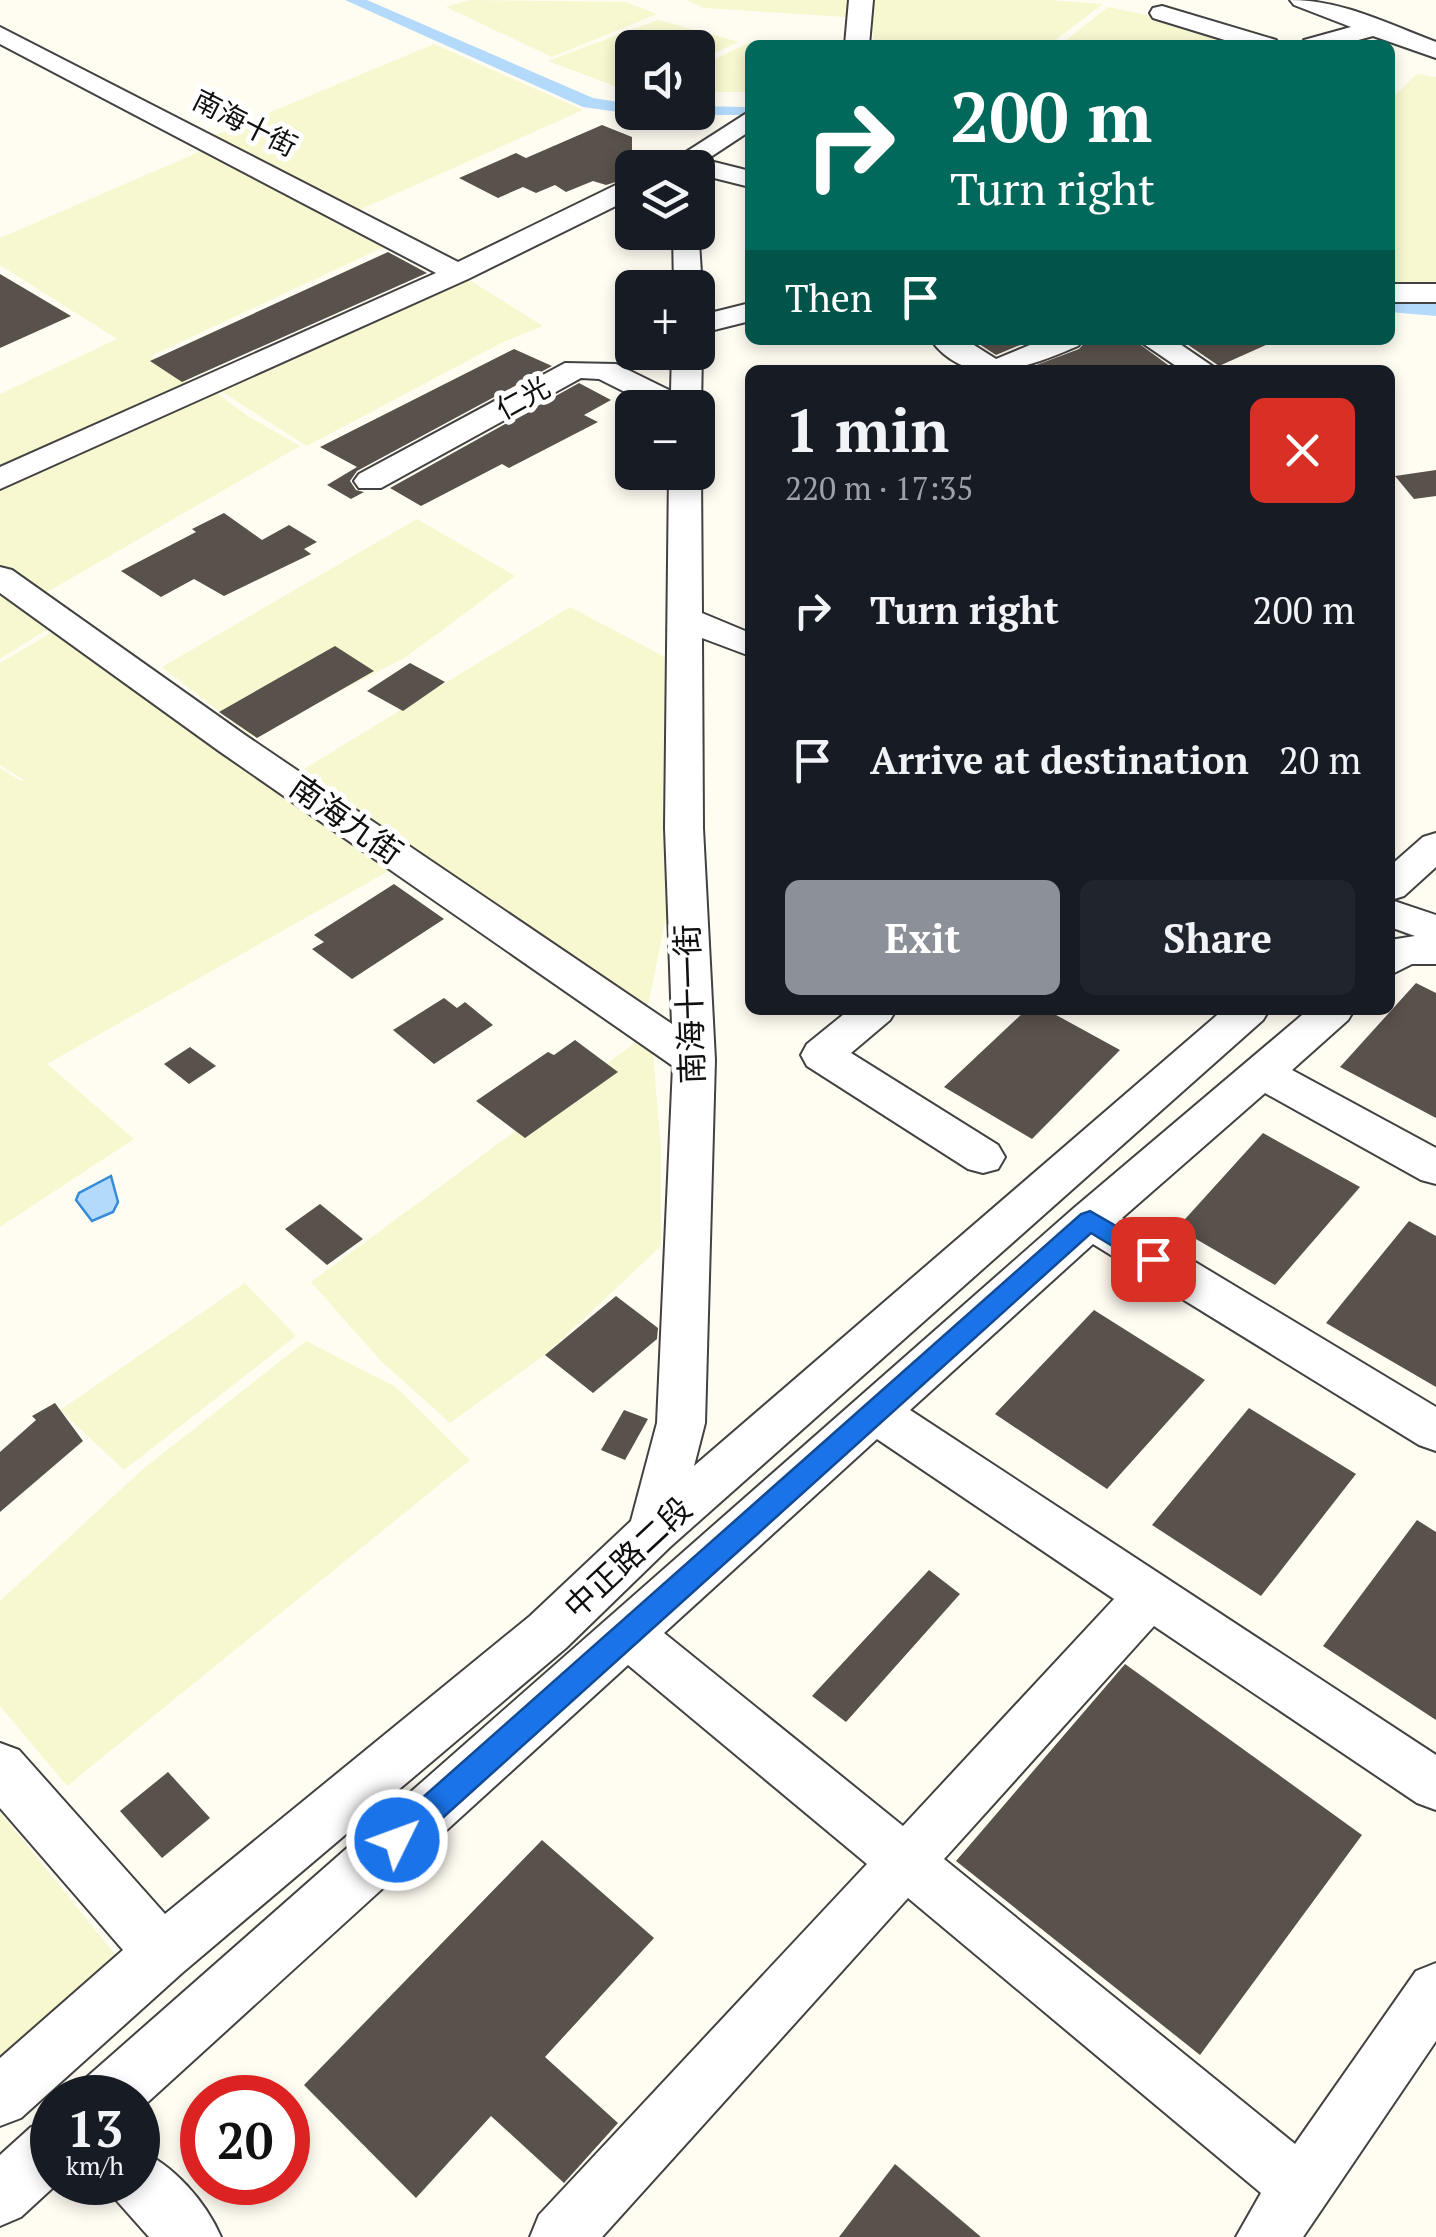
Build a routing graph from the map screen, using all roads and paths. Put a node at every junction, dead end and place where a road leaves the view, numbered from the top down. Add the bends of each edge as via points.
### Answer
1 (861, 0) edge
2 (1302, 0) edge
3 (1162, 13) dead end
4 (1377, 28) junction
5 (0, 34) edge
6 (1436, 34) edge
7 (857, 40) edge
8 (1251, 40) edge
9 (1332, 40) edge
10 (1410, 40) junction
11 (1436, 52) edge
12 (745, 122) edge
13 (714, 142) junction
14 (703, 150) edge
15 (745, 150) edge
16 (715, 172) edge
17 (745, 178) edge
18 (615, 196) edge
19 (458, 273) junction
20 (1395, 293) edge
21 (1436, 293) edge
22 (745, 313) edge
23 (715, 321) edge
24 (954, 345) edge
25 (1056, 345) edge
26 (1161, 345) edge
27 (985, 365) edge
28 (1006, 365) edge
29 (1195, 365) edge
30 (647, 390) edge
31 (0, 479) edge
32 (370, 482) dead end
33 (685, 490) edge
34 (0, 577) edge
35 (683, 617) junction
36 (745, 644) edge
37 (1436, 846) edge
38 (1395, 882) edge
39 (1395, 915) edge
40 (1436, 929) edge
41 (1436, 950) edge
42 (1395, 956) edge
43 (870, 1015) edge
44 (1243, 1015) edge
45 (1328, 1015) edge
46 (694, 1060) junction
47 (1262, 1072) junction
48 (982, 1157) dead end
49 (1436, 1168) edge
50 (1090, 1220) junction
51 (876, 1413) junction
52 (1436, 1431) edge
53 (653, 1532) junction
54 (1150, 1595) junction
55 (628, 1634) junction
56 (0, 1768) edge
57 (1436, 1785) edge
58 (907, 1864) junction
59 (162, 1952) junction
60 (1436, 1991) edge
61 (134, 2075) edge
62 (0, 2096) edge
63 (30, 2168) edge
64 (1301, 2187) junction
65 (0, 2196) edge
66 (160, 2204) edge
67 (190, 2237) edge
68 (561, 2237) edge
69 (1267, 2237) edge

1 - 7 street
2 - 4 street
3 - 8 street
4 - 9 street
4 - 10 street
5 - 19 street, 南海十街
6 - 10 street
10 - 11 street
12 - 13 street
13 - 14 street
13 - 15 street
16 - 17 street
18 - 19 street
19 - 31 street
20 - 21 street
22 - 23 street
24 - 27 street
25 - 28 street
26 - 29 street
30 - 32 street, 仁光 via 605,370 576,369
33 - 35 street, 南海十一街
34 - 46 street, 南海九街
35 - 36 street
35 - 46 street, 南海十一街
37 - 38 street
39 - 40 street
41 - 42 street via 1402,950
43 - 48 street via 822,1055
44 - 53 street, 中正路二段
45 - 47 street
46 - 53 street, 南海十一街 via 681,1423
47 - 49 street
47 - 50 street
50 - 51 street
50 - 52 street
51 - 54 street
51 - 55 street
53 - 59 street, 中正路二段 via 548,1632
54 - 57 street
54 - 58 street
55 - 58 street
55 - 61 street
56 - 59 street
58 - 64 street
58 - 68 street
59 - 62 street, 中正路二段
60 - 64 street
63 - 65 street
64 - 69 street
66 - 67 street

